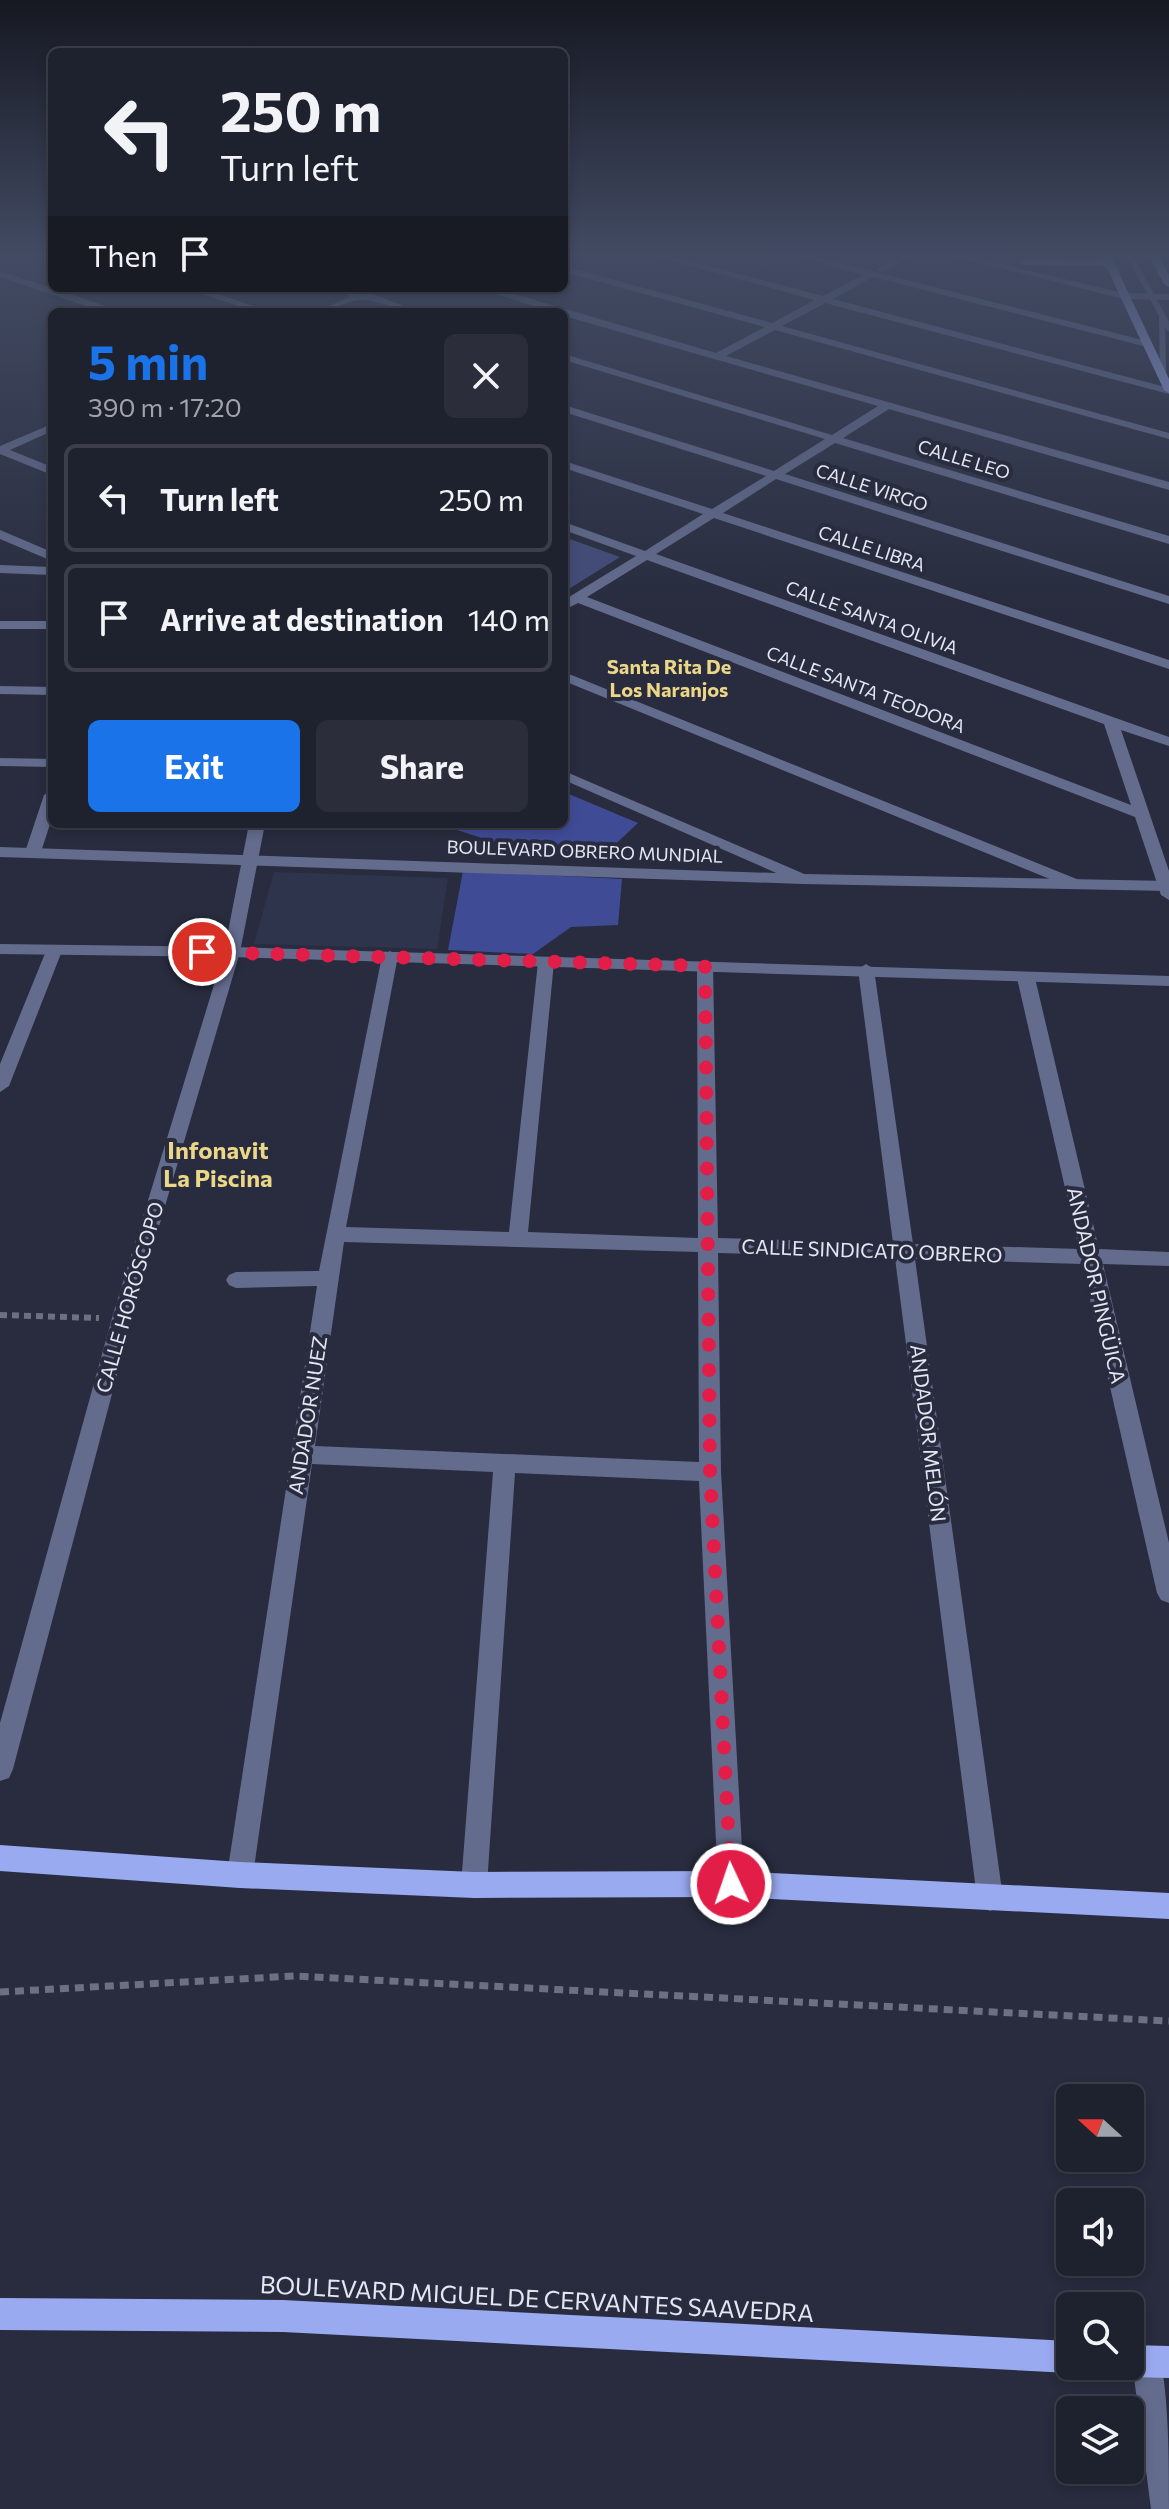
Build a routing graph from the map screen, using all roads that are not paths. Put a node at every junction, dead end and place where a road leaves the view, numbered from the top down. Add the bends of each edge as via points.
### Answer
1 (617, 373) edge
2 (774, 373) edge
3 (943, 373) edge
4 (1122, 373) edge
5 (1167, 384) edge
6 (888, 405) junction
7 (568, 409) edge
8 (48, 429) edge
9 (1169, 436) edge
10 (834, 439) junction
11 (0, 450) edge
12 (568, 465) edge
13 (48, 469) edge
14 (775, 475) junction
15 (1169, 486) edge
16 (714, 514) junction
17 (568, 527) edge
18 (0, 534) edge
19 (1169, 540) edge
20 (48, 555) edge
21 (647, 555) junction
22 (0, 569) edge
23 (48, 571) edge
24 (578, 598) junction
25 (1169, 600) edge
26 (568, 604) edge
27 (0, 625) edge
28 (48, 625) edge
29 (1169, 665) edge
30 (568, 678) edge
31 (0, 690) edge
32 (48, 691) edge
33 (1111, 722) junction
34 (1169, 742) edge
35 (0, 762) edge
36 (48, 763) edge
37 (568, 777) edge
38 (48, 807) edge
39 (1142, 814) junction
40 (256, 828) edge
41 (0, 852) edge
42 (33, 852) junction
43 (250, 859) junction
44 (803, 879) junction
45 (1073, 883) junction
46 (1168, 889) edge
47 (0, 949) edge
48 (54, 951) junction
49 (232, 952) junction
50 (390, 956) junction
51 (546, 962) junction
52 (705, 966) junction
53 (866, 969) junction
54 (1026, 978) junction
55 (1169, 981) edge
56 (0, 1086) edge
57 (335, 1234) junction
58 (518, 1238) junction
59 (708, 1245) junction
60 (904, 1250) junction
61 (1090, 1257) junction
62 (1169, 1259) edge
63 (329, 1278) junction
64 (236, 1280) dead end
65 (300, 1454) junction
66 (505, 1461) junction
67 (710, 1472) junction
68 (1169, 1593) edge
69 (0, 1769) edge
70 (0, 1858) edge
71 (240, 1875) junction
72 (731, 1884) junction
73 (474, 1885) junction
74 (990, 1898) junction
75 (1169, 1906) edge
76 (0, 2314) edge
77 (1056, 2356) edge
78 (1149, 2362) edge
79 (1168, 2509) edge

1 - 10 street, CALLE LEO
2 - 6 street
3 - 9 street
4 - 5 street
6 - 10 street
6 - 15 street
7 - 14 street, CALLE VIRGO
8 - 11 street
10 - 14 street
10 - 19 street, CALLE LEO
11 - 13 street
12 - 16 street, CALLE LIBRA
14 - 16 street
14 - 25 street, CALLE VIRGO
16 - 21 street
16 - 29 street, CALLE LIBRA
17 - 21 street, CALLE SANTA OLIVIA
18 - 20 street
21 - 24 street
21 - 33 street, CALLE SANTA OLIVIA
22 - 23 street
24 - 26 street
24 - 39 street, CALLE SANTA TEODORA
27 - 28 street
30 - 45 street
31 - 32 street
33 - 34 street, CALLE SANTA OLIVIA
33 - 39 street
35 - 36 street
37 - 44 street
38 - 42 street
39 - 46 street
40 - 43 street, CALLE HORÓSCOPO
41 - 42 street, BOULEVARD OBRERO MUNDIAL
42 - 43 street, BOULEVARD OBRERO MUNDIAL
43 - 44 street, BOULEVARD OBRERO MUNDIAL
43 - 49 street, CALLE HORÓSCOPO
44 - 45 street, BOULEVARD OBRERO MUNDIAL
45 - 46 street, BOULEVARD OBRERO MUNDIAL
47 - 48 street
48 - 49 street
48 - 56 street
49 - 50 street
49 - 69 street, CALLE HORÓSCOPO via 122,1318
50 - 51 street
50 - 57 street, ANDADOR NUEZ
51 - 52 street
51 - 58 street
52 - 53 street
52 - 59 street
53 - 54 street
53 - 60 street, ANDADOR MELÓN
54 - 55 street
54 - 61 street, ANDADOR PINGÜICA
57 - 58 street, CALLE SINDICATO OBRERO
57 - 63 street, ANDADOR NUEZ
58 - 59 street, CALLE SINDICATO OBRERO
59 - 60 street, CALLE SINDICATO OBRERO
59 - 67 street
60 - 61 street, CALLE SINDICATO OBRERO
60 - 74 street, ANDADOR MELÓN
61 - 62 street, CALLE SINDICATO OBRERO
61 - 68 street, ANDADOR PINGÜICA
63 - 64 street
63 - 65 street, ANDADOR NUEZ
65 - 66 street
65 - 71 street, ANDADOR NUEZ
66 - 67 street
66 - 73 street
67 - 72 street
70 - 71 main road
71 - 73 main road
72 - 73 main road
72 - 74 main road
74 - 75 main road
76 - 77 main road, BOULEVARD MIGUEL DE CERVANTES SAAVEDRA via 299,2317
78 - 79 street

